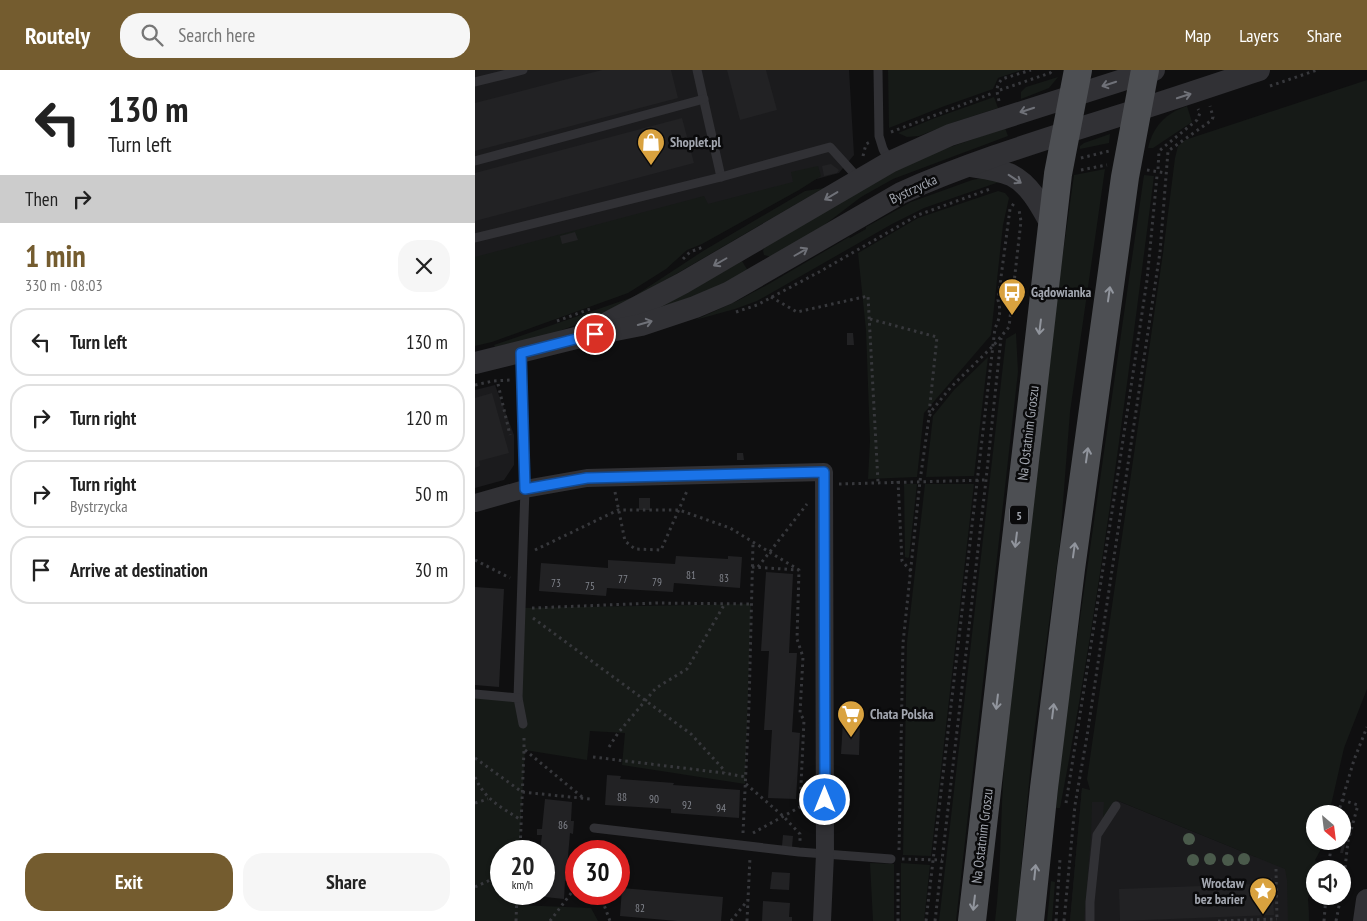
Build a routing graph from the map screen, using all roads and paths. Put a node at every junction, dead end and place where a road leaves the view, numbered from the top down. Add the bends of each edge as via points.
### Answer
1 (523, 70) edge
2 (697, 70) edge
3 (878, 70) edge
4 (1031, 70) edge
5 (1053, 70) edge
6 (1259, 70) edge
7 (1148, 71) edge
8 (475, 82) edge
9 (1076, 83) edge
10 (997, 92) junction
11 (704, 99) junction
12 (1198, 107) dead end
13 (1211, 107) dead end
14 (1138, 110) junction
15 (1067, 132) junction
16 (879, 136) junction
17 (1110, 151) dead end
18 (1075, 159) dead end
19 (475, 161) edge
20 (890, 162) junction
21 (969, 165) junction
22 (1108, 165) dead end
23 (1072, 172) dead end
24 (1157, 172) junction
25 (855, 174) junction
26 (1166, 174) junction
27 (721, 177) junction
28 (1052, 226) junction
29 (475, 238) edge
30 (762, 238) junction
31 (710, 243) dead end
32 (679, 263) dead end
33 (776, 266) junction
34 (771, 297) dead end
35 (599, 306) dead end
36 (870, 319) junction
37 (553, 322) dead end
38 (1001, 337) junction
39 (580, 338) junction
40 (993, 346) junction
41 (521, 353) junction
42 (475, 363) edge
43 (523, 379) junction
44 (475, 385) edge
45 (929, 417) junction
46 (694, 476) junction
47 (612, 477) junction
48 (977, 480) junction
49 (986, 480) junction
50 (898, 481) junction
51 (920, 481) junction
52 (878, 482) junction
53 (825, 484) junction
54 (525, 489) junction
55 (475, 503) edge
56 (619, 510) junction
57 (679, 510) junction
58 (753, 543) junction
59 (770, 552) junction
60 (523, 556) junction
61 (475, 560) edge
62 (752, 566) junction
63 (758, 567) junction
64 (799, 570) junction
65 (911, 571) junction
66 (522, 584) junction
67 (724, 604) junction
68 (751, 604) junction
69 (521, 608) junction
70 (475, 694) edge
71 (518, 698) junction
72 (645, 701) junction
73 (523, 724) joint
74 (1367, 728) edge
75 (609, 747) dead end
76 (524, 750) junction
77 (475, 758) edge
78 (593, 758) dead end
79 (724, 773) junction
80 (475, 777) edge
81 (746, 777) junction
82 (745, 784) junction
83 (523, 792) junction
84 (583, 798) junction
85 (488, 799) junction
86 (590, 799) dead end
87 (1342, 800) junction
88 (475, 803) edge
89 (1341, 805) edge
90 (1116, 806) dead end
91 (1065, 810) dead end
92 (783, 816) junction
93 (521, 820) junction
94 (594, 828) dead end
95 (520, 840) edge
96 (746, 843) junction
97 (799, 852) junction
98 (825, 854) junction
99 (1060, 856) dead end
100 (895, 859) junction
101 (933, 860) junction
102 (942, 860) junction
103 (1346, 860) edge
104 (1275, 869) dead end
105 (490, 880) edge
106 (475, 887) edge
107 (748, 900) junction
108 (1367, 900) edge
109 (565, 901) edge
110 (517, 905) edge
111 (604, 905) edge
112 (1325, 905) edge
113 (1340, 905) edge
114 (1277, 920) edge
115 (516, 921) edge
116 (549, 921) edge
117 (610, 921) edge
118 (731, 921) edge
119 (747, 921) edge
120 (822, 921) edge
121 (897, 921) edge
122 (926, 921) edge
123 (935, 921) edge
124 (972, 921) edge
125 (1030, 921) edge
126 (1056, 921) edge
127 (1064, 921) edge
128 (1090, 921) edge
129 (1217, 921) edge
130 (1324, 921) edge
131 (1337, 921) edge
132 (1364, 921) edge

1 - 8 lane
2 - 11 lane
3 - 16 lane
4 - 10 path via 1001,80
5 - 10 path
14 -> 6 street, Bystrzycka
7 -> 9 street, Bystrzycka
7 - 14 main road
9 - 15 main road, Na Ostatnim Groszu / 5
9 -> 20 street, Bystrzycka
10 - 16 path
11 - 19 lane
11 - 27 lane
12 - 24 path via 1197,120 1159,151
13 - 26 path via 1212,120 1168,152
14 - 15 street, Bystrzycka
125 -> 14 main road via 1071,569 1125,178
15 - 21 street, Bystrzycka
15 - 28 main road, Na Ostatnim Groszu / 5
16 - 20 lane
16 - 25 path via 867,144
17 - 18 path
20 - 25 street, Bystrzycka
21 -> 28 street via 1004,173 1018,180 1034,196
33 -> 21 street, Bystrzycka via 901,193
22 - 23 path
24 - 26 path
24 - 91 path via 1145,289
25 - 27 lane via 830,147
25 -> 30 street, Bystrzycka
26 - 127 path via 1158,261 1076,796
27 - 29 lane
28 -> 124 main road, Na Ostatnim Groszu / 5
30 - 33 street via 754,248 755,259 763,267
30 -> 39 street, Bystrzycka
31 - 32 path via 690,252
39 -> 33 street, Bystrzycka via 641,325 695,307
34 - 36 path via 797,312 869,296
35 - 37 path
36 - 45 path via 937,336
36 - 52 path
38 - 40 path
38 - 40 path via 1009,327 1021,221 1018,202 1010,209 1007,225
38 - 49 path
39 - 41 street, Bystrzycka
40 - 45 path via 951,387
40 - 48 path
41 - 42 street, Bystrzycka
41 - 43 lane
43 - 44 path
43 - 54 lane
45 - 51 path
46 - 47 street
46 - 53 street via 824,472
46 - 57 path
47 - 54 street
47 - 56 path
48 - 49 path
48 - 51 path
48 - 101 path
49 - 102 path
50 - 51 path
50 - 52 path
50 - 65 path via 902,561
51 - 65 path
52 - 53 path
53 - 59 path
53 - 98 street
54 - 55 street
54 - 60 lane
56 - 57 path
56 - 57 path via 625,541 635,549 661,550
56 - 60 path
57 - 58 path via 729,528
58 - 59 path
58 - 62 path
59 - 63 path
59 - 64 path
60 - 66 lane
61 - 66 path
62 - 63 path
62 - 68 path
63 - 64 path
64 - 92 path via 797,639 803,657 800,712 804,720 800,807
65 - 100 path via 903,643
66 - 69 lane
67 - 68 path
67 - 69 path
67 - 72 path via 687,668 656,688
68 - 81 path
69 - 71 lane
69 - 72 path
70 - 71 lane
71 - 73 lane
72 - 75 path
72 - 79 path via 691,734
73 - 76 path
74 - 87 path
76 - 83 path
76 - 84 path
77 - 83 path
78 - 79 path
79 - 81 path
80 - 85 path
81 - 82 path
82 - 92 path
82 - 96 path
83 - 84 path
83 - 93 path
84 - 86 path
85 - 88 path
85 - 93 path
87 - 89 path
87 - 103 path via 1359,806
90 - 128 lane via 1097,835
92 - 96 path
92 - 97 path via 800,834
93 - 95 path
94 - 96 lane
96 - 97 lane
96 - 107 path
97 - 98 lane
98 - 100 lane
98 - 120 street
99 - 126 path
100 - 101 path
100 - 121 path
101 - 102 path
101 - 122 path
102 - 123 path
104 - 114 path
105 - 106 path
107 - 118 path
107 - 119 path
108 - 132 street
109 - 116 path
110 - 115 path
111 - 117 path
112 - 130 path
113 - 131 path
114 - 129 path via 1265,917

